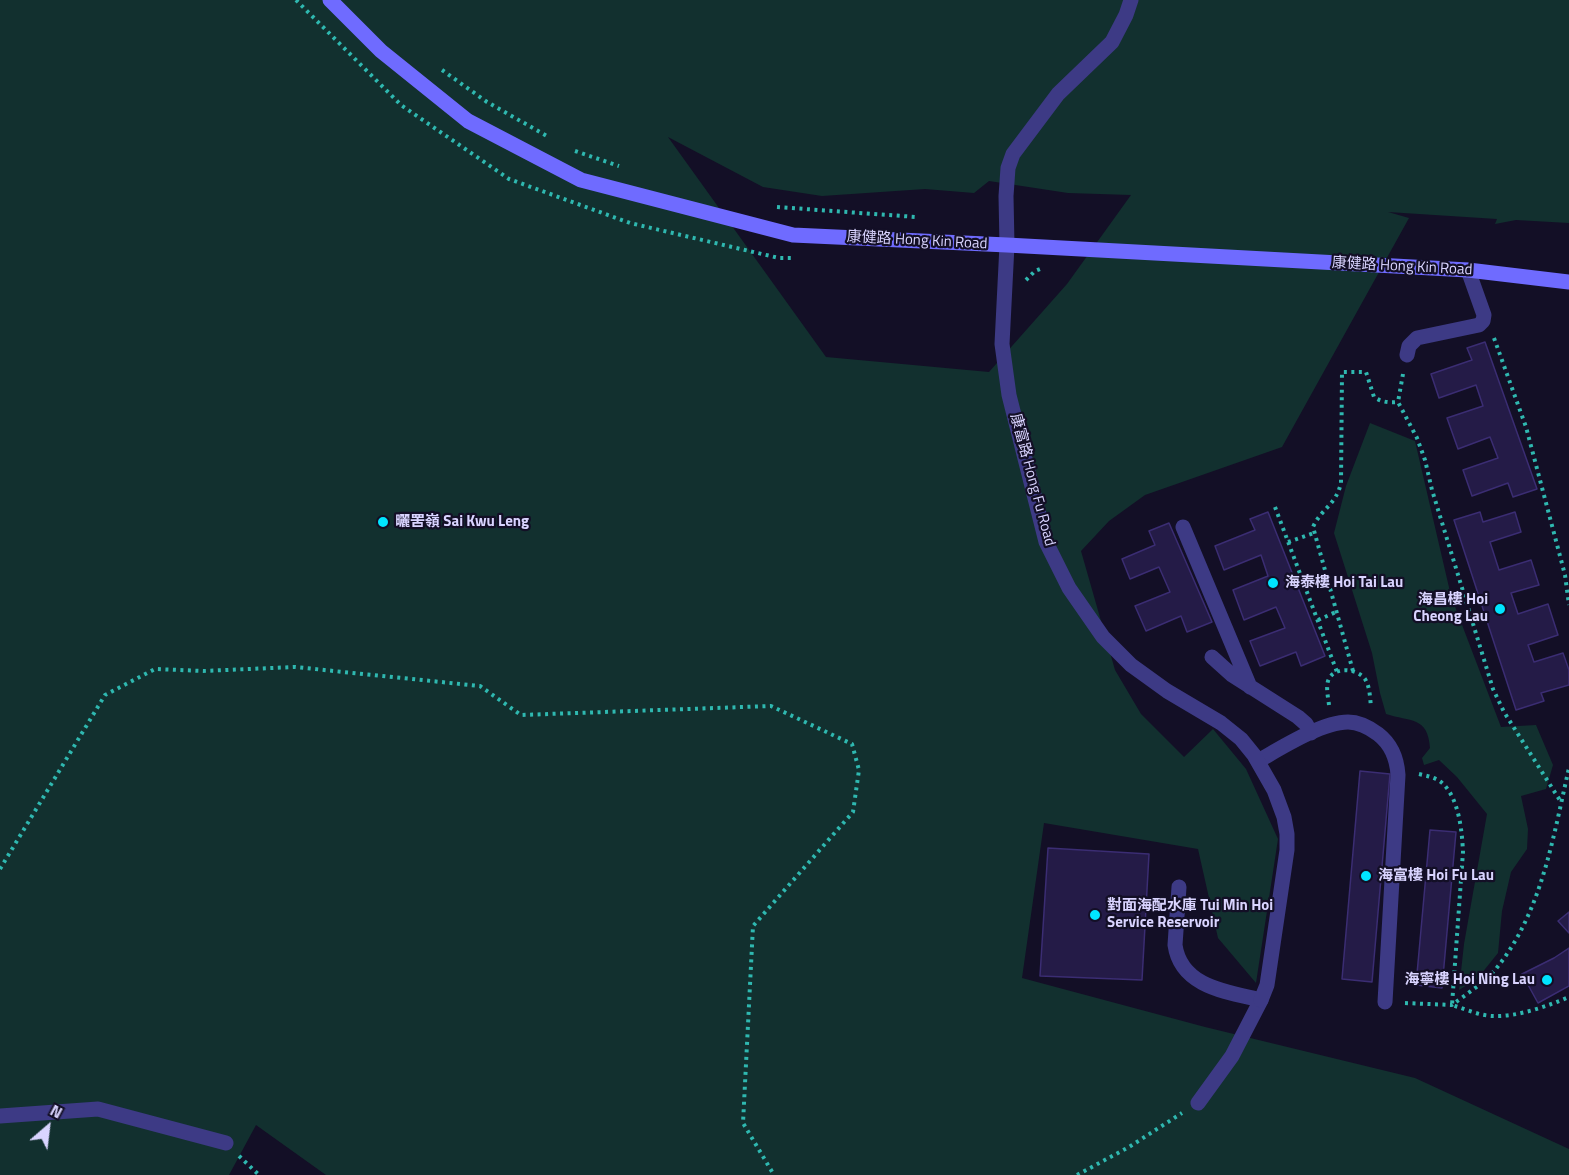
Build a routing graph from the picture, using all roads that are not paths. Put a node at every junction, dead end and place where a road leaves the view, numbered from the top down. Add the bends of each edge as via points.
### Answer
1 (330, 0) edge
2 (1131, 0) edge
3 (1007, 245) junction
4 (1468, 270) junction
5 (1569, 282) edge
6 (1407, 355) road end
7 (1183, 527) dead end
8 (1212, 657) dead end
9 (1250, 687) junction
10 (1311, 733) junction
11 (1258, 761) junction
12 (1179, 887) dead end
13 (1261, 1000) junction
14 (1385, 1002) road end
15 (1198, 1103) road end
16 (0, 1116) edge
17 (226, 1143) dead end

1 - 3 street, 康健路 Hong Kin Road via 381,51 468,121 581,180 793,235
2 - 3 street, 康富路 Hong Fu Road via 1112,42 1058,94 1013,154 1006,196
3 - 4 street, 康健路 Hong Kin Road
3 - 11 street, 康富路 Hong Fu Road via 1002,344 1009,395 1046,542 1069,588 1103,637 1131,665 1221,723
4 - 5 street, 康健路 Hong Kin Road
4 - 6 street via 1484,319 1479,325 1417,338
7 - 9 street
8 - 9 street
9 - 10 street via 1298,717
10 - 11 street
10 - 14 street via 1343,722 1358,724 1383,738 1396,761
11 - 13 street, 康富路 Hong Fu Road via 1274,790 1287,834 1267,985
12 - 13 street via 1175,945 1183,968 1209,986
13 - 15 street, 康富路 Hong Fu Road via 1232,1056
16 - 17 street via 98,1109

